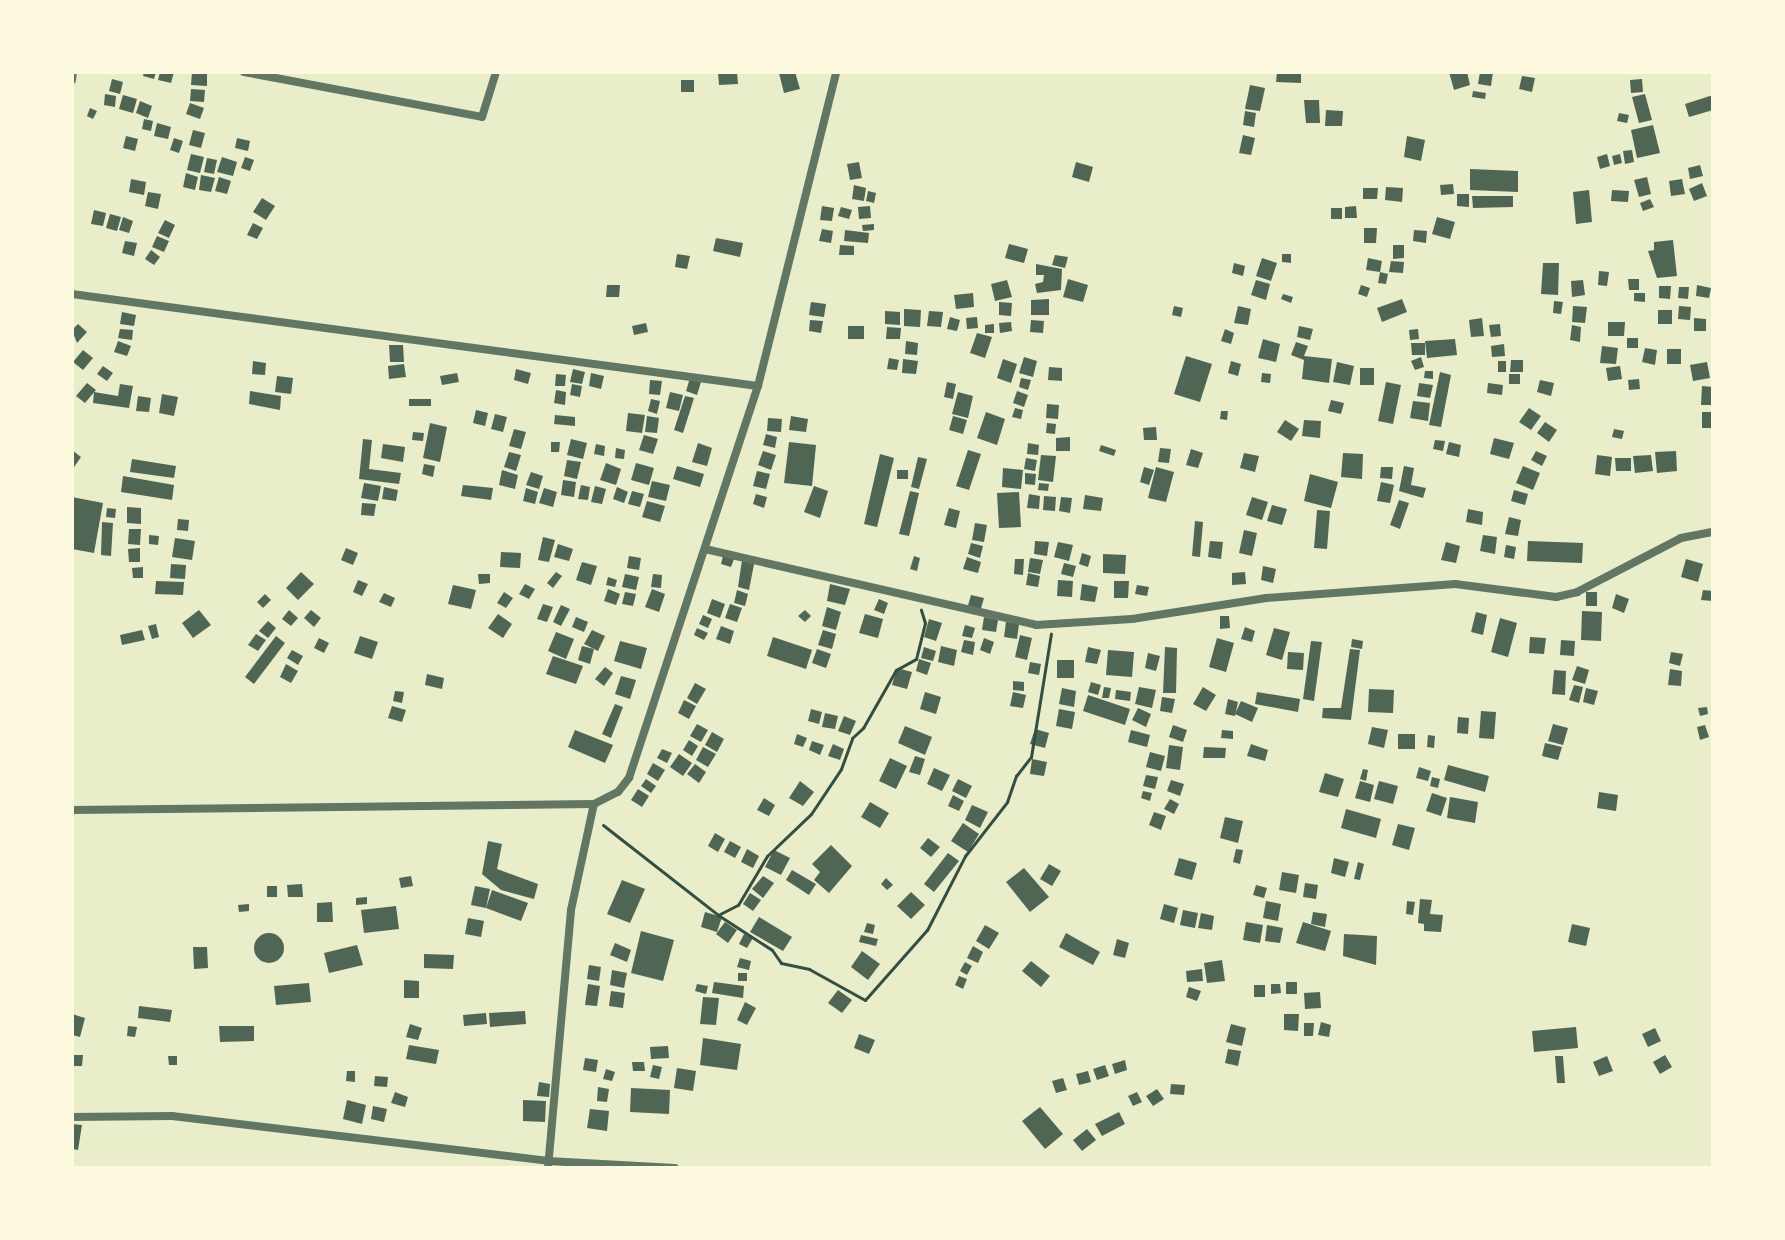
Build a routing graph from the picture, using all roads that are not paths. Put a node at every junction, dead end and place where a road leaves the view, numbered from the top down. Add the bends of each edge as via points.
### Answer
1 (73, 72) edge
2 (244, 72) edge
3 (496, 72) edge
4 (836, 72) edge
5 (72, 80) edge
6 (72, 294) edge
7 (758, 386) junction
8 (1713, 532) edge
9 (705, 549) junction
10 (594, 804) junction
11 (72, 810) edge
12 (72, 1117) edge
13 (548, 1165) edge
14 (675, 1168) edge

1 - 5 street
2 - 3 street via 482,117
4 - 7 street
6 - 7 street
7 - 9 street
8 - 9 street via 1681,538 1577,592 1556,597 1455,584 1266,598 1052,625 918,600
9 - 10 street via 629,778 618,792
10 - 11 street
10 - 13 street via 571,910
12 - 13 street via 172,1116
13 - 14 street

